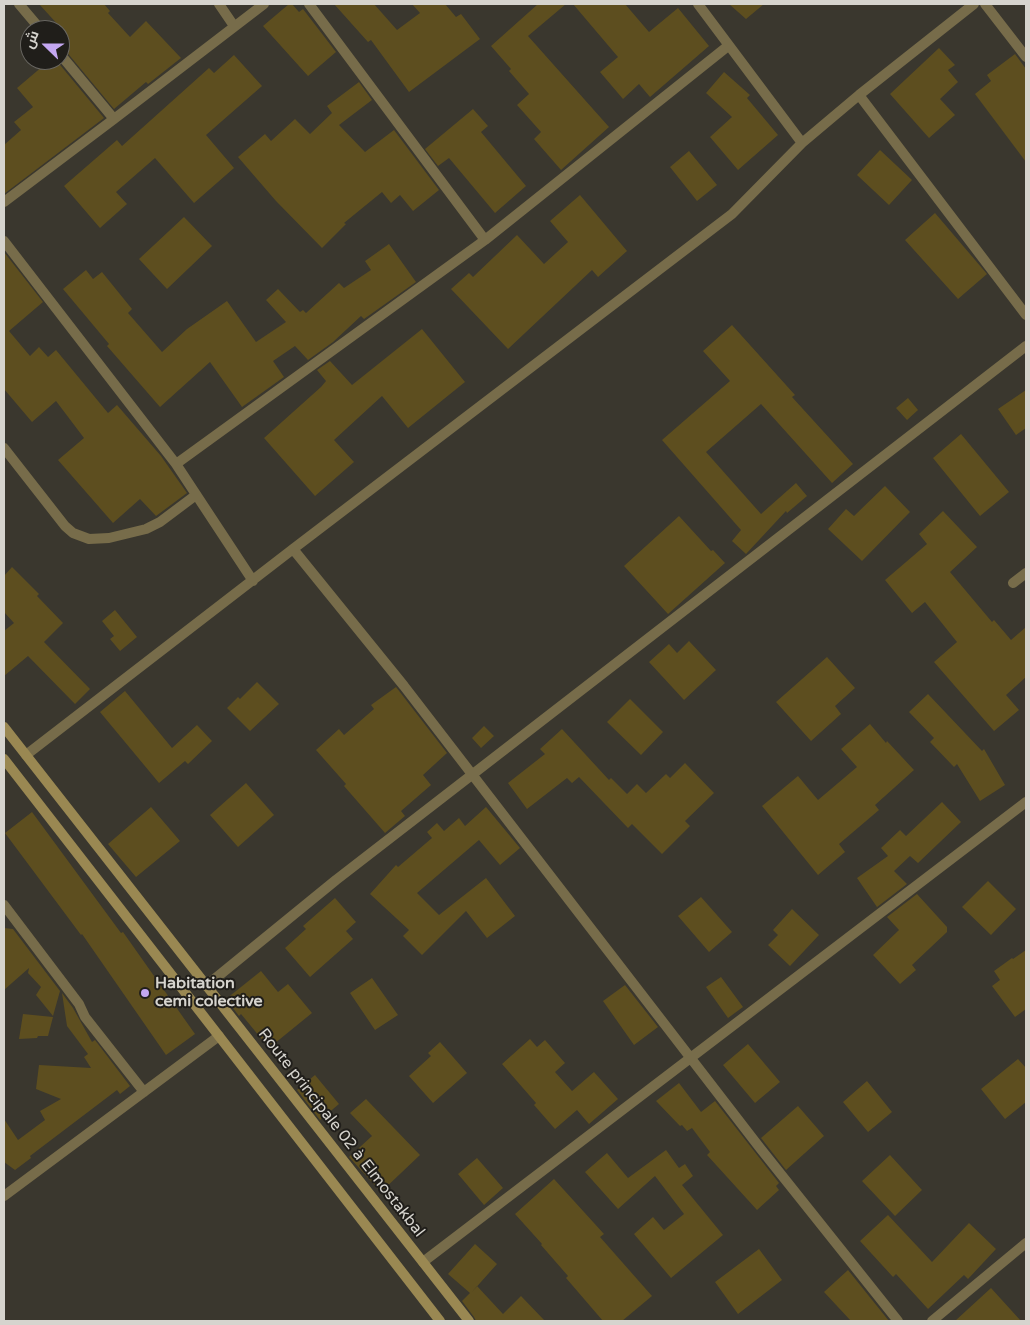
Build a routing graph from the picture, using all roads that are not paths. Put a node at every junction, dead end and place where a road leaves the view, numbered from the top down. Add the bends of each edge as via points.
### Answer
1 (19, 4) edge
2 (219, 4) edge
3 (264, 4) edge
4 (309, 4) edge
5 (698, 4) edge
6 (974, 4) edge
7 (985, 4) edge
8 (33, 20) edge
9 (234, 26) junction
10 (728, 46) junction
11 (1023, 46) edge
12 (1026, 57) edge
13 (70, 66) edge
14 (859, 94) junction
15 (114, 120) junction
16 (802, 143) junction
17 (4, 202) edge
18 (485, 240) junction
19 (4, 241) edge
20 (1026, 314) edge
21 (1026, 346) edge
22 (4, 448) edge
23 (176, 464) junction
24 (196, 495) junction
25 (293, 549) junction
26 (1026, 573) edge
27 (253, 581) junction
28 (1013, 583) dead end
29 (4, 727) edge
30 (26, 755) junction
31 (4, 761) edge
32 (472, 774) junction
33 (1026, 802) edge
34 (5, 908) edge
35 (206, 986) junction
36 (219, 1036) junction
37 (691, 1058) junction
38 (144, 1092) junction
39 (4, 1196) edge
40 (1026, 1244) edge
41 (423, 1262) junction
42 (440, 1321) edge
43 (469, 1321) edge
44 (898, 1321) edge
45 (932, 1321) edge

1 - 8 street
2 - 9 street
3 - 9 street
4 - 18 street
5 - 10 street
6 - 14 street
7 - 11 street
9 - 15 street
10 - 16 street
10 - 18 street
11 - 12 street
13 - 15 street
14 - 16 street
14 - 20 street
15 - 17 street
16 - 25 street via 732,214
18 - 23 street
19 - 23 street
21 - 32 street
22 - 24 street via 65,526 89,539 110,538 146,528 160,522
23 - 24 street
24 - 27 street
25 - 27 street
25 - 32 street
26 - 28 street
27 - 30 street
29 - 30 main road, Route principale 02 à Elmostakbal
30 - 35 main road, Route principale 02 à Elmostakbal
31 - 36 main road
32 - 35 street
32 - 37 street
33 - 37 street
34 - 38 street
35 - 41 main road, Route principale 02 à Elmostakbal
36 - 38 street
36 - 42 main road
37 - 41 street
37 - 44 street
38 - 39 street
40 - 45 street
41 - 43 main road, Route principale 02 à Elmostakbal

